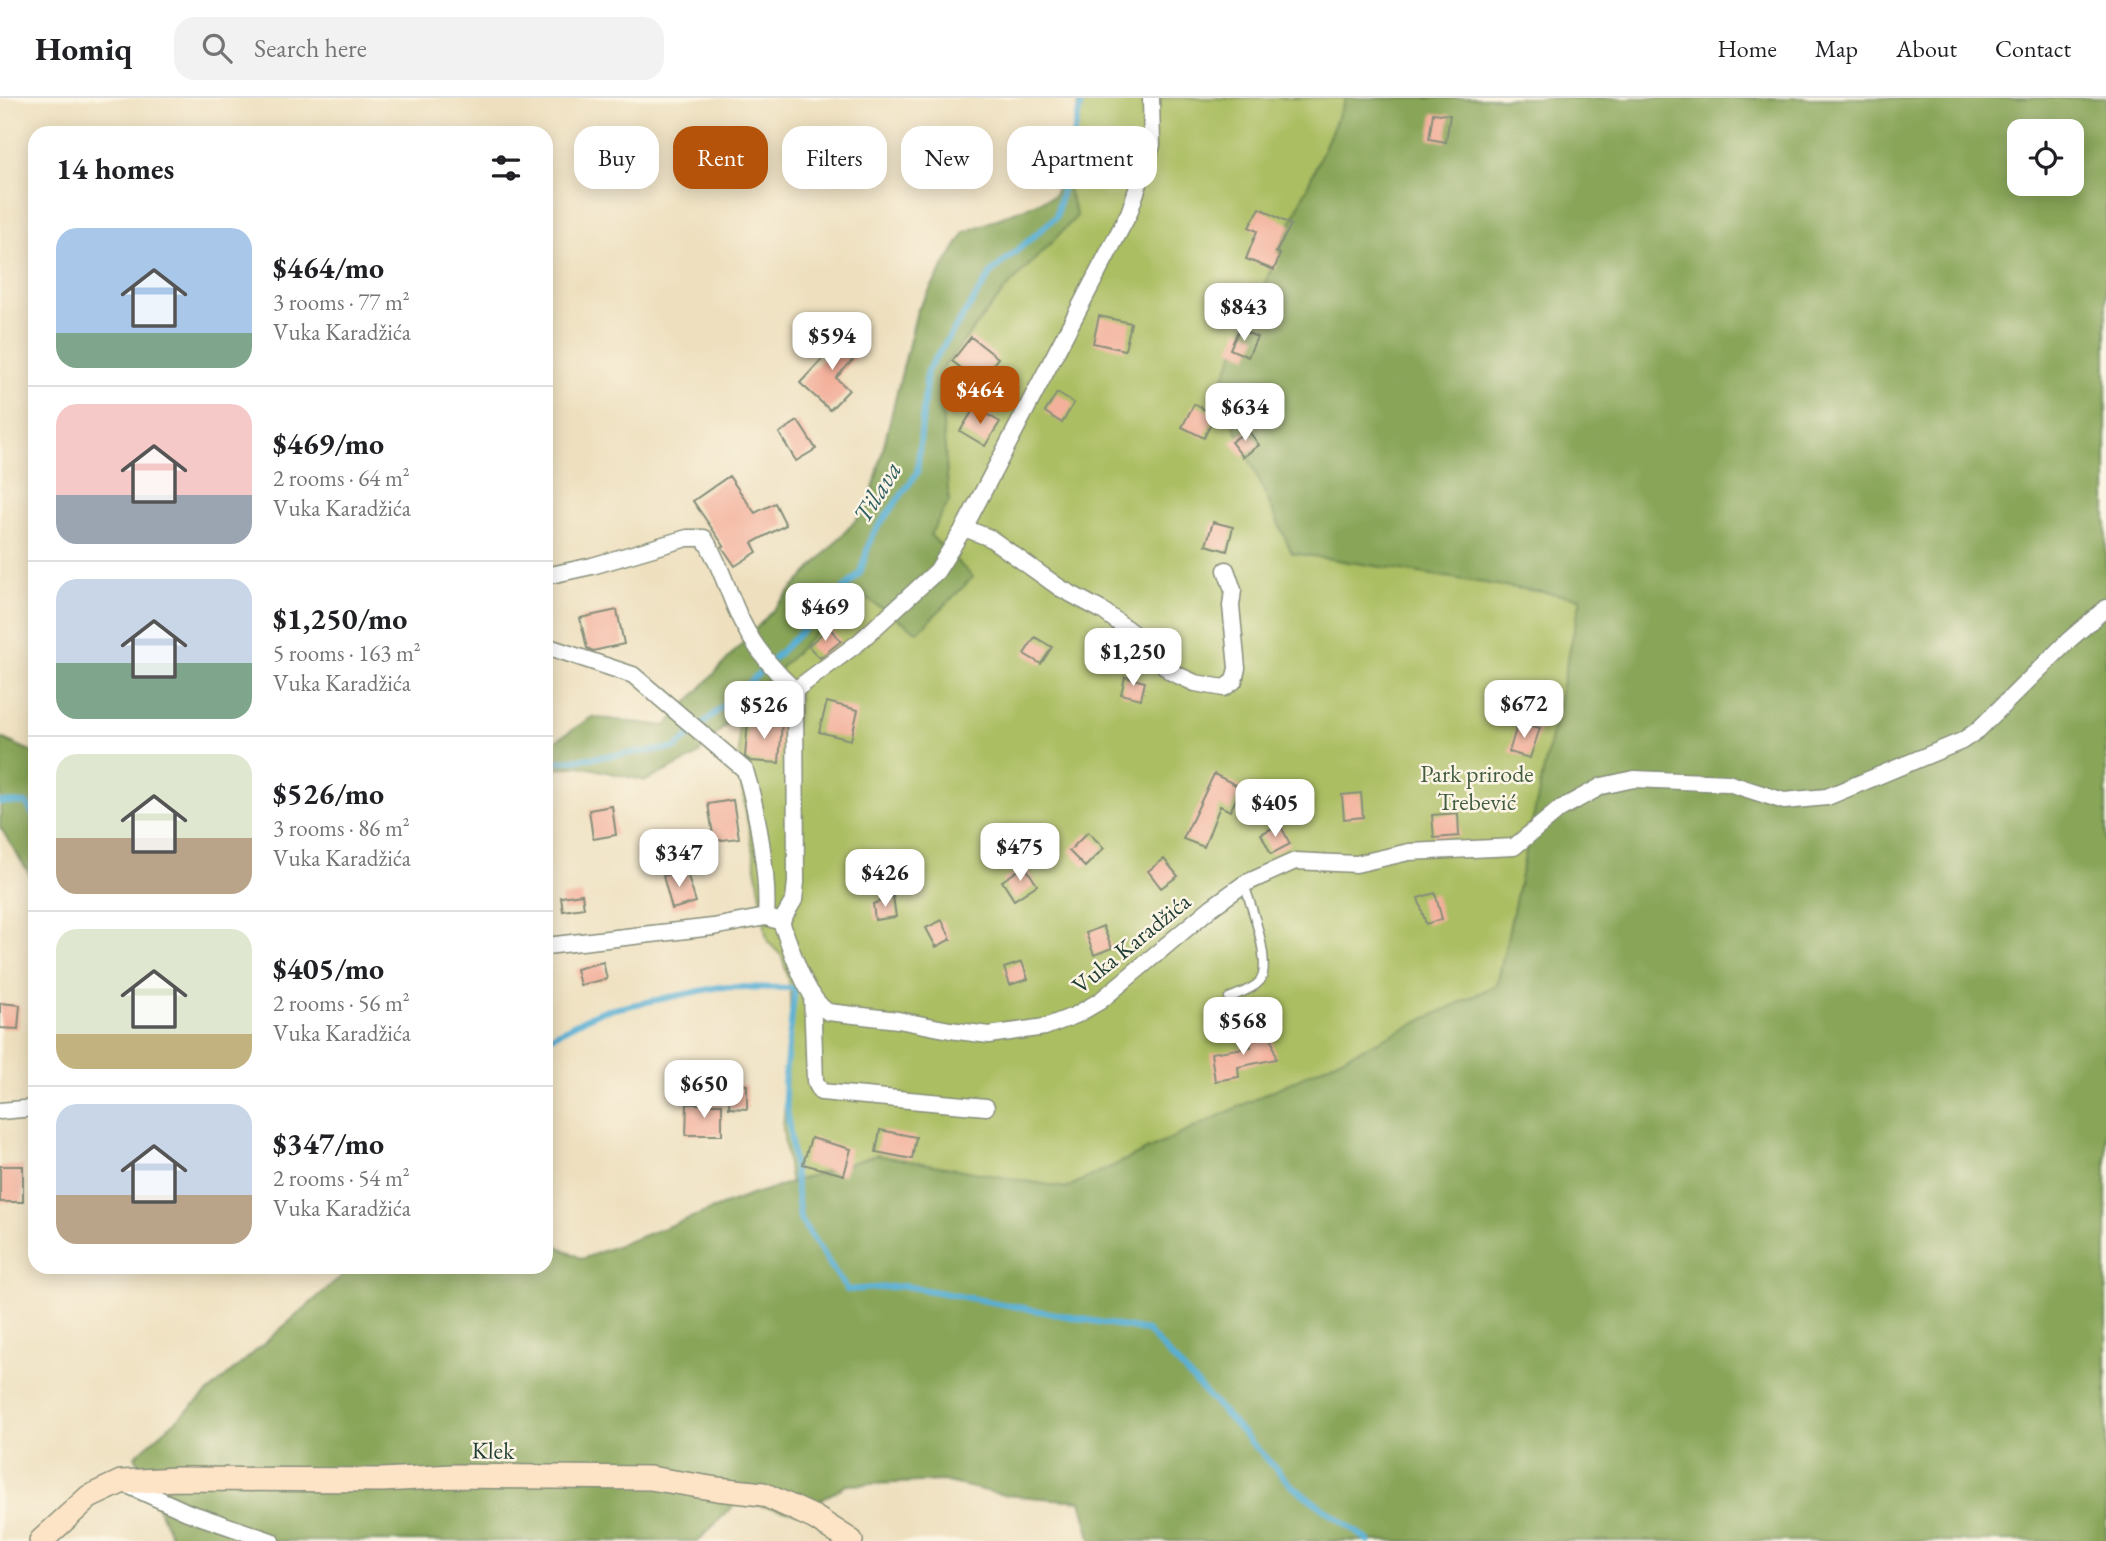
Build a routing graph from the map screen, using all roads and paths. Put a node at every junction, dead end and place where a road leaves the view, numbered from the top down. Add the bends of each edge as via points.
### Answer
1 (1151, 98) edge
2 (964, 528) junction
3 (1226, 570) dead end
4 (553, 574) edge
5 (2106, 607) edge
6 (553, 648) edge
7 (795, 690) junction
8 (1244, 884) junction
9 (773, 919) junction
10 (553, 945) edge
11 (812, 994) junction
12 (1229, 998) dead end
13 (986, 1107) dead end
14 (28, 1109) edge
15 (0, 1111) edge
16 (121, 1482) junction
17 (41, 1541) edge
18 (271, 1541) edge
19 (851, 1541) edge

1 - 2 street via 1152,145 1129,213
2 - 3 street via 990,538 1060,588 1103,611 1171,672 1195,683 1224,688 1234,681 1237,668 1233,590
2 - 7 street via 937,571 859,643
4 - 7 street via 687,538 704,538 742,622 773,670
5 - 8 street, Vuka Karadžića via 1979,730 1827,797 1784,801 1728,783 1634,779 1602,786 1560,809 1514,847 1409,852 1356,864 1295,861
6 - 9 street via 633,675 745,771
7 - 9 street via 796,882 794,900
8 - 11 street, Vuka Karadžića via 1100,1001 1045,1027 989,1035 950,1030 828,1012
8 - 12 lane via 1257,924 1264,974 1259,983
9 - 10 street
9 - 11 street
11 - 13 street via 815,1081 821,1092
14 - 15 street
16 - 17 street, Klek via 89,1497
16 - 18 street
16 - 19 street, Klek via 650,1478 763,1494 816,1518

